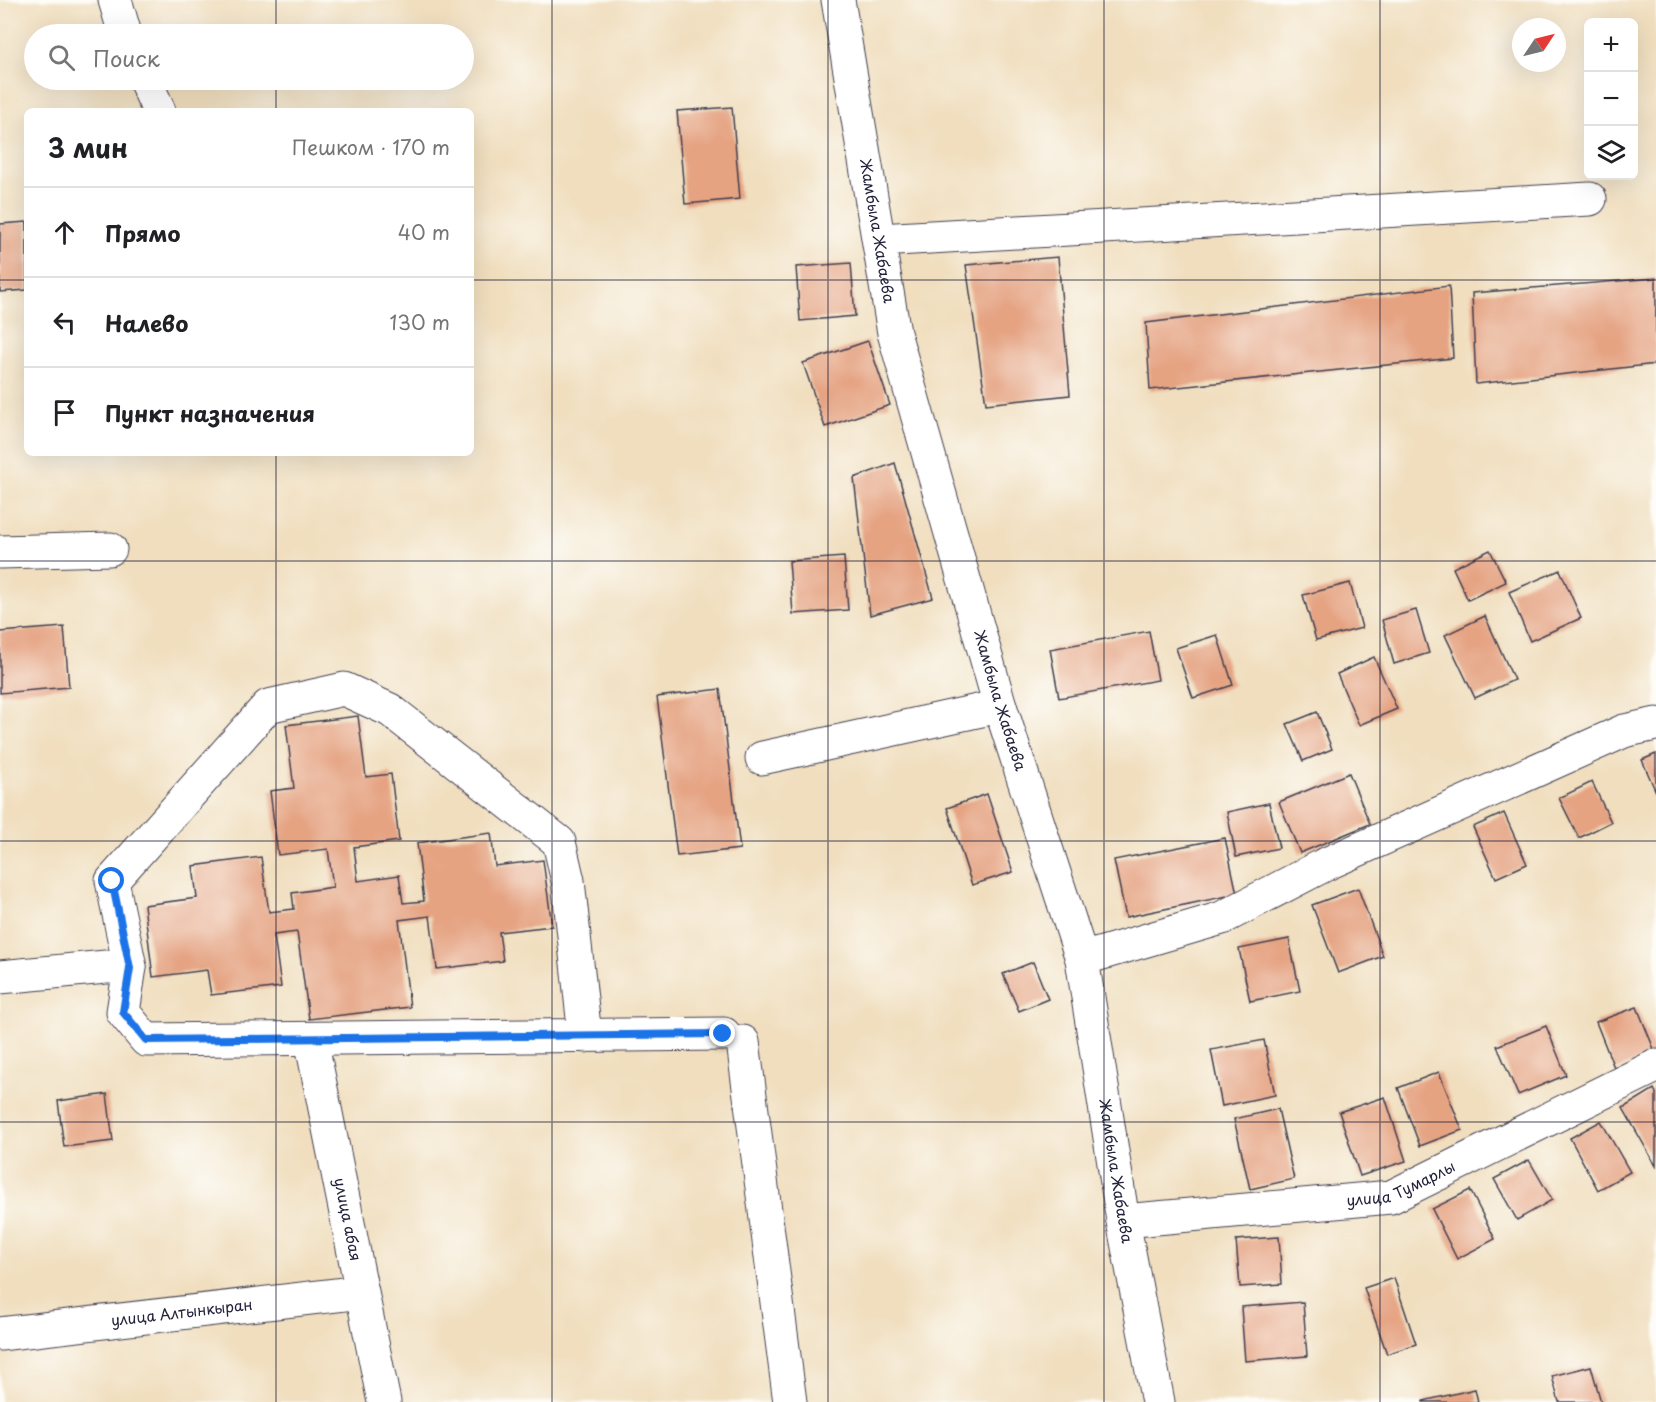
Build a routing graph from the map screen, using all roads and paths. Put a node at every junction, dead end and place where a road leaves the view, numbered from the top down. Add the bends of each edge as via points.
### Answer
1 (115, 0) edge
2 (838, 0) edge
3 (122, 24) edge
4 (150, 90) edge
5 (158, 108) edge
6 (1590, 199) dead end
7 (879, 240) junction
8 (110, 549) dead end
9 (0, 552) edge
10 (1000, 706) junction
11 (1656, 724) edge
12 (762, 758) dead end
13 (1082, 958) junction
14 (130, 968) junction
15 (0, 977) edge
16 (585, 1036) junction
17 (311, 1039) junction
18 (1656, 1066) edge
19 (1123, 1221) junction
20 (362, 1292) junction
21 (0, 1334) edge
22 (384, 1402) edge
23 (790, 1402) edge
24 (1158, 1402) edge

1 - 3 street
2 - 7 street, Жамбыла Жабаева
4 - 5 street
6 - 7 street
7 - 10 street, Жамбыла Жабаева via 894,333
8 - 9 street
10 - 12 street
10 - 13 street, Жамбыла Жабаева
11 - 13 street via 1624,731 1581,750 1326,864 1222,918
13 - 19 street, Жамбыла Жабаева
14 - 15 street
14 - 16 street via 112,881 268,706 344,689 390,710 559,842 568,881
14 - 17 street via 123,1012 146,1040
16 - 17 street
16 - 23 street via 733,1038
17 - 20 street, улица абая
18 - 19 street, улица Тумарлы via 1391,1197
19 - 24 street, Жамбыла Жабаева
20 - 21 street, улица Алтынкыран
20 - 22 street, улица абая

